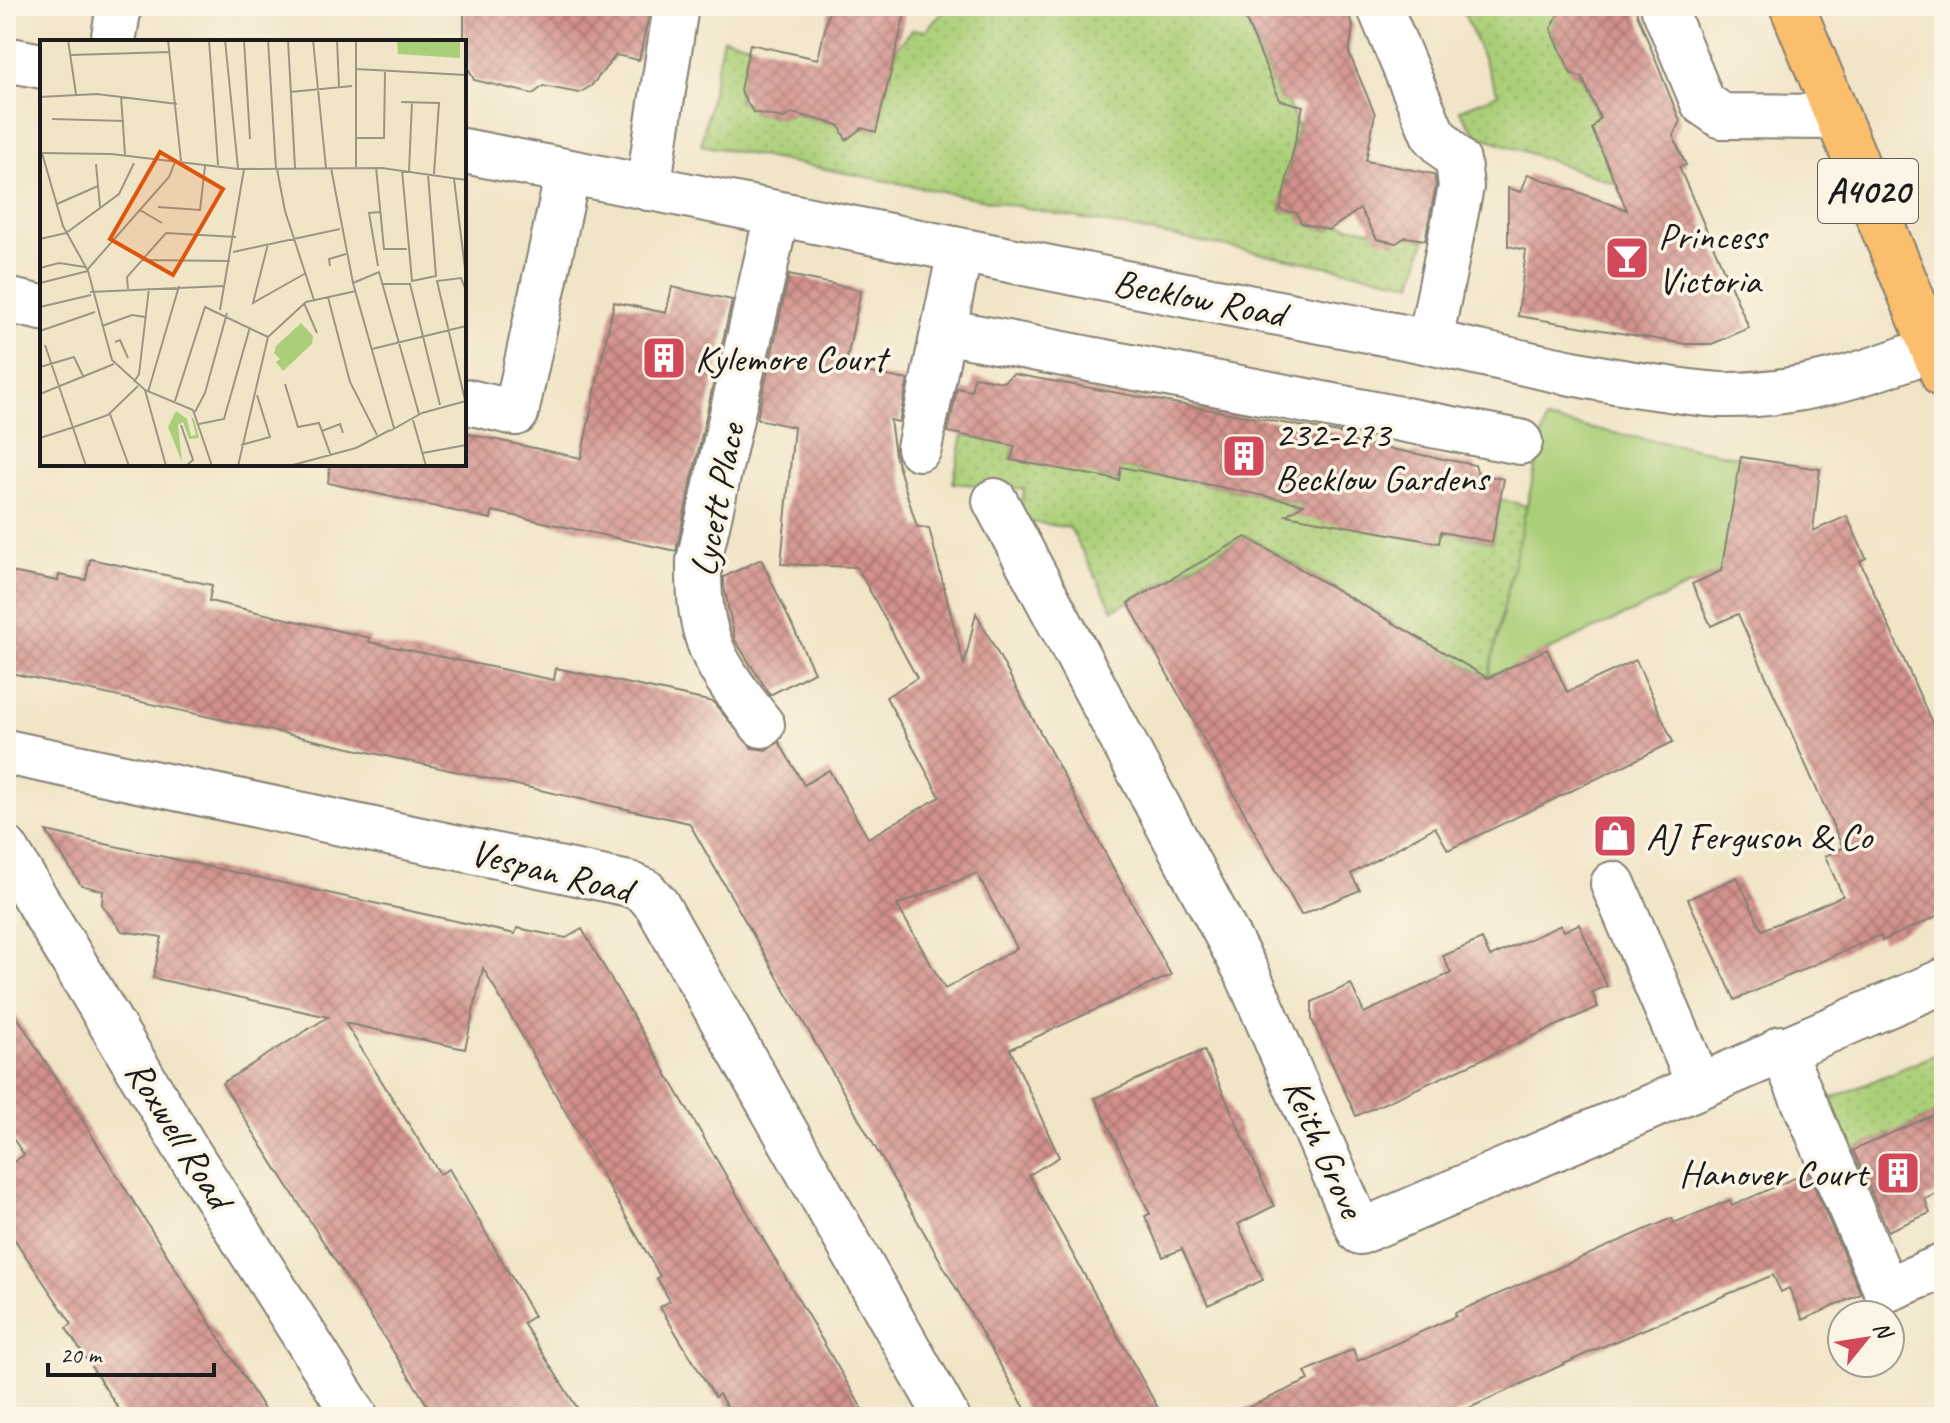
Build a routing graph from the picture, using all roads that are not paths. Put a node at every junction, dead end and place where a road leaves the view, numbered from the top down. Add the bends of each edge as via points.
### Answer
1 (119, 6) edge
2 (676, 6) edge
3 (1379, 6) edge
4 (1663, 6) edge
5 (1792, 6) edge
6 (113, 40) edge
7 (6, 59) edge
8 (40, 66) edge
9 (1837, 117) junction
10 (466, 151) edge
11 (568, 172) junction
12 (648, 188) junction
13 (777, 214) junction
14 (960, 251) junction
15 (6, 300) edge
16 (40, 308) edge
17 (944, 331) junction
18 (1430, 341) junction
19 (1938, 362) edge
20 (466, 401) edge
21 (1520, 442) dead end
22 (919, 448) dead end
23 (995, 501) dead end
24 (762, 725) dead end
25 (6, 752) edge
26 (6, 849) edge
27 (1613, 884) dead end
28 (1944, 981) edge
29 (1781, 1048) junction
30 (1699, 1084) junction
31 (1944, 1266) edge
32 (356, 1417) edge
33 (947, 1417) edge

1 - 6 street
2 - 12 street
3 - 18 street via 1433,134 1458,161 1461,187
4 - 9 street via 1703,103 1722,116
5 - 9 main road, A4020
7 - 8 street
9 - 19 main road, A4020
10 - 11 street, Becklow Road
11 - 12 street, Becklow Road
11 - 20 street via 516,413
12 - 13 street, Becklow Road
13 - 14 street, Becklow Road
13 - 24 street, Lycett Place via 699,561 698,605 710,650
14 - 17 street
14 - 18 street, Becklow Road
15 - 16 street
17 - 21 street
17 - 22 street
18 - 19 street, Becklow Road via 1621,383 1726,396 1809,388 1883,368
23 - 30 street, Keith Grove via 1247,973 1360,1232
25 - 33 street, Vespan Road via 645,891
26 - 32 street, Roxwell Road via 188,1152
27 - 30 street
28 - 29 street, Keith Grove
29 - 30 street, Keith Grove
29 - 31 street via 1886,1290

